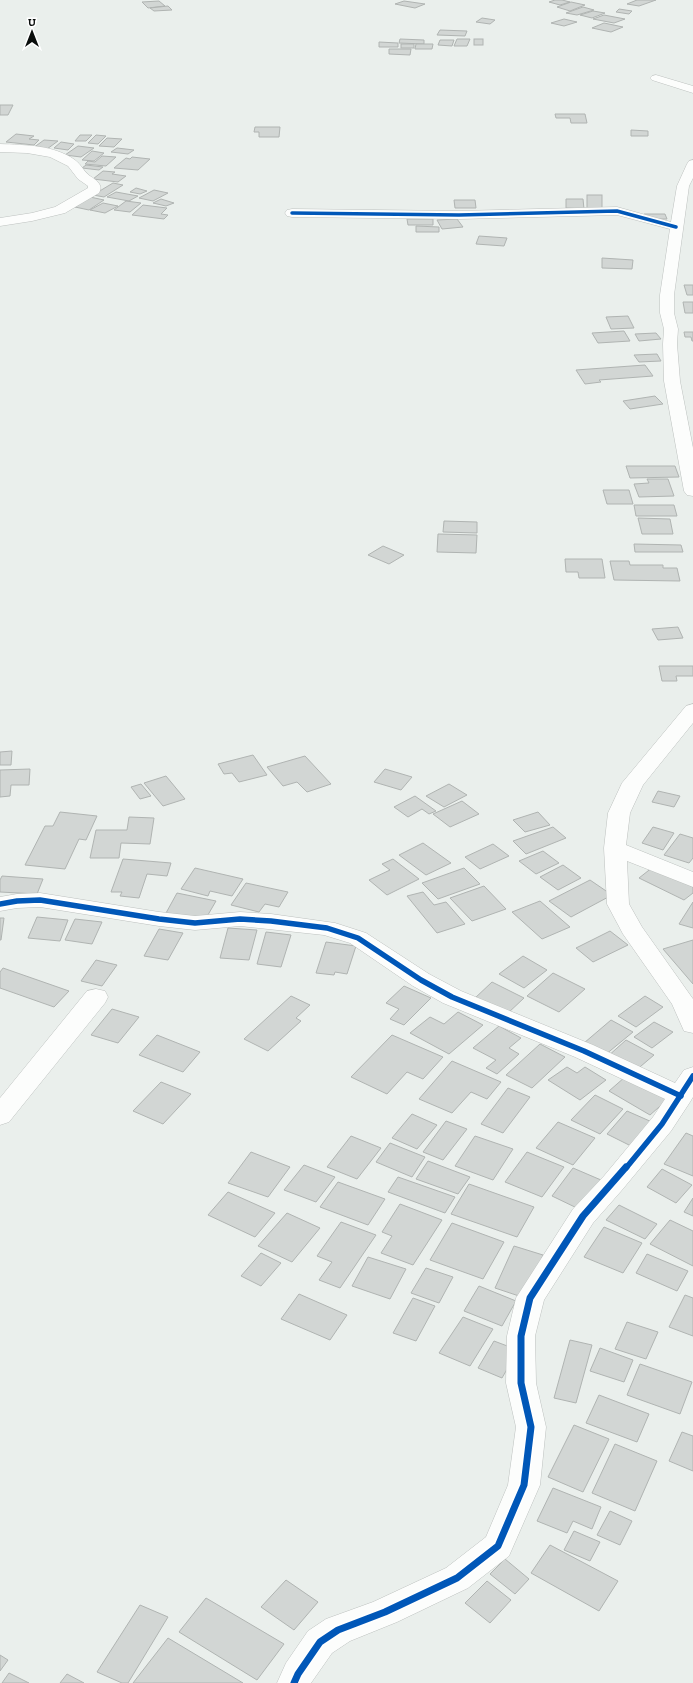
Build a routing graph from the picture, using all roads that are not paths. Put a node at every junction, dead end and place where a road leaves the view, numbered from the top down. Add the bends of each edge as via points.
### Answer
1 (656, 78) dead end
2 (693, 90) edge
3 (0, 148) edge
4 (693, 164) edge
5 (292, 213) dead end
6 (0, 222) edge
7 (676, 227) junction
8 (693, 491) edge
9 (693, 710) edge
10 (615, 848) junction
11 (693, 880) edge
12 (0, 904) edge
13 (96, 997) dead end
14 (693, 1024) edge
15 (688, 1087) edge
16 (0, 1116) edge
17 (294, 1683) edge

1 - 2 street
3 - 6 street via 38,150 55,154 75,165 83,177 94,186 94,190 60,210
4 - 7 street via 683,186
5 - 7 street via 459,215 617,211
7 - 8 street via 667,295 671,329 672,381
9 - 10 street via 633,783 618,813
10 - 11 street
10 - 14 street via 618,904 631,929 683,1002
12 - 15 street via 40,900 188,922 240,919 327,928 358,938 421,980 452,997 584,1051
13 - 16 street
15 - 17 street via 662,1124 583,1216 530,1298 521,1336 521,1383 531,1427 524,1485 498,1546 457,1578 338,1630 320,1642

